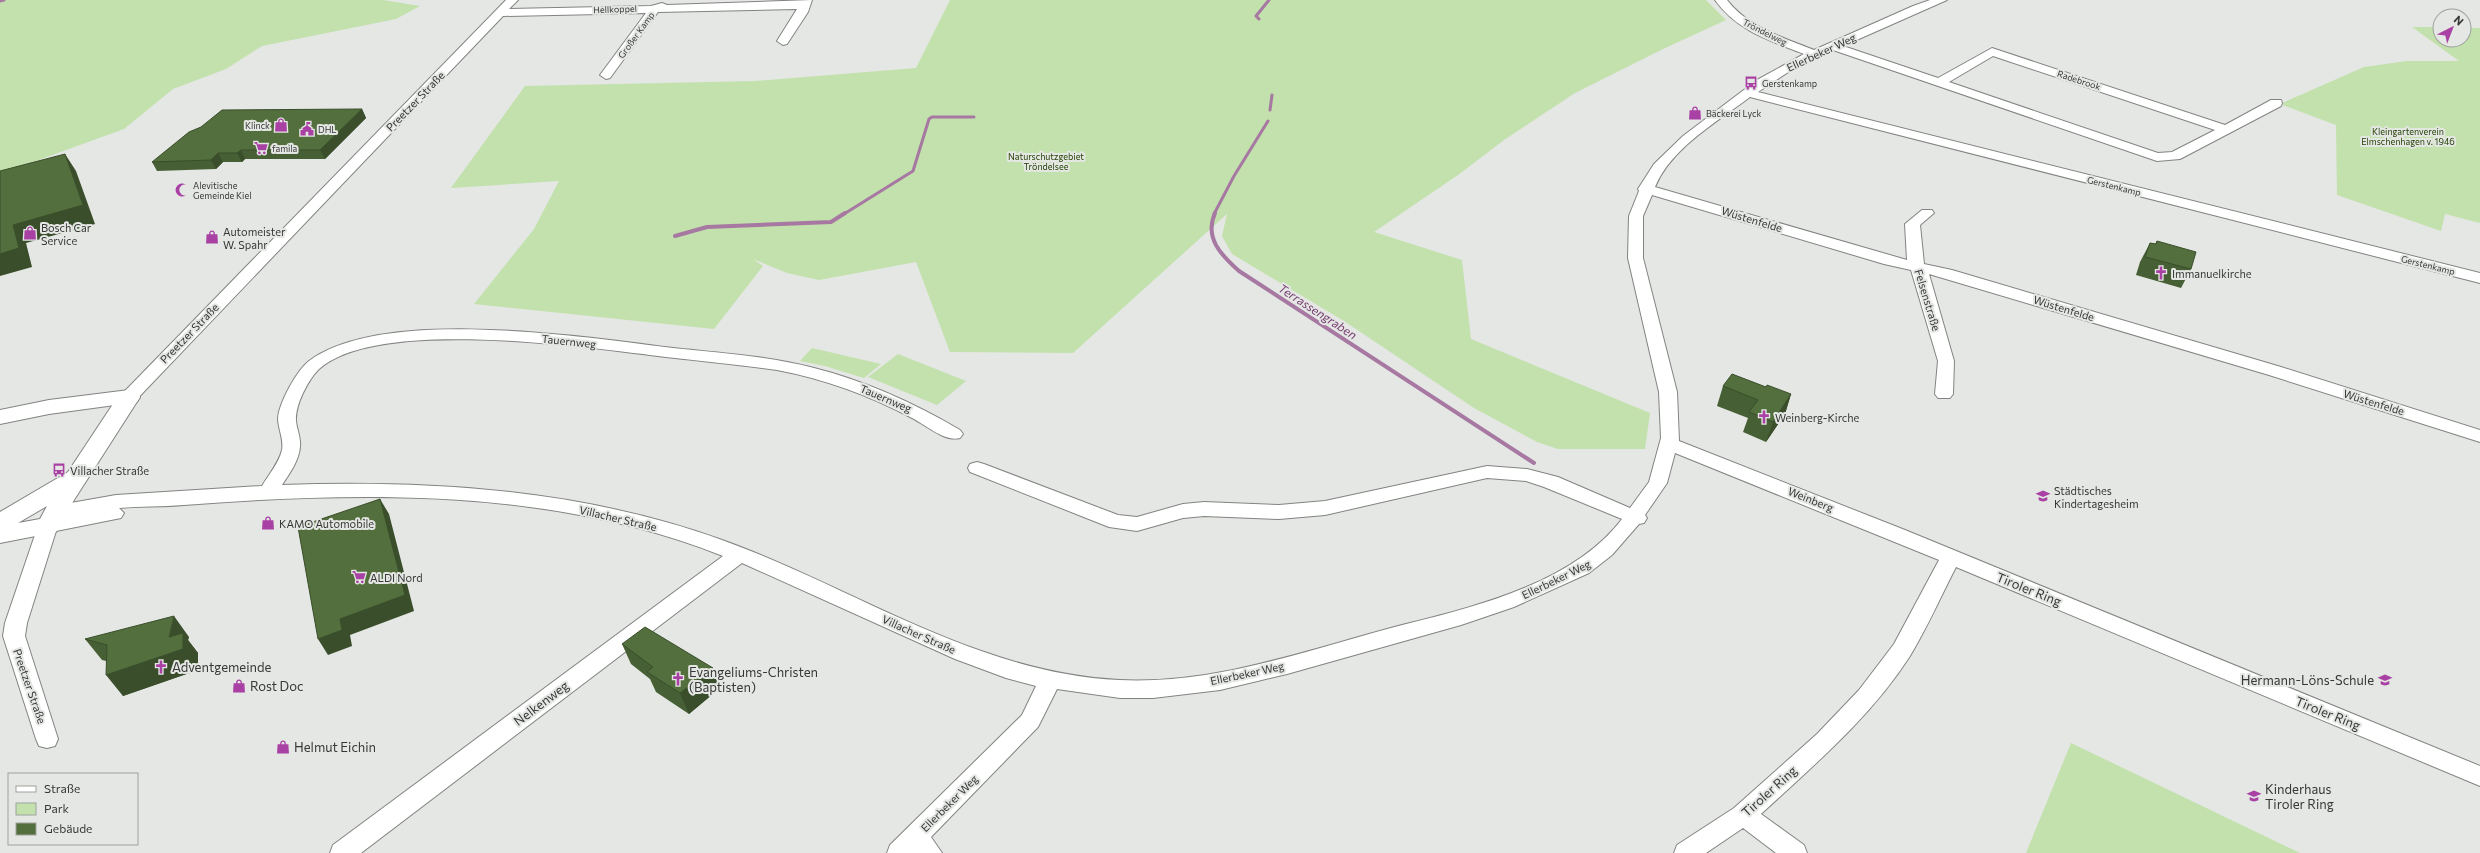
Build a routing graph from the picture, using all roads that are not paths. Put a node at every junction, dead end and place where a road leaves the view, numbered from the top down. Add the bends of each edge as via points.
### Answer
1 (512, 0) edge
2 (669, 0) edge
3 (1721, 0) edge
4 (1941, 0) edge
5 (804, 3) edge
6 (655, 8) junction
7 (500, 13) junction
8 (783, 42) dead end
9 (1832, 46) junction
10 (1815, 54) junction
11 (606, 75) dead end
12 (1938, 83) junction
13 (1748, 93) junction
14 (2276, 103) dead end
15 (2224, 129) junction
16 (1645, 189) junction
17 (1927, 213) dead end
18 (1919, 268) junction
19 (2480, 278) edge
20 (1944, 394) dead end
21 (129, 397) junction
22 (10, 416) edge
23 (0, 426) edge
24 (954, 434) dead end
25 (2480, 436) edge
26 (1670, 444) junction
27 (977, 468) dead end
28 (77, 476) junction
29 (268, 492) junction
30 (1637, 518) junction
31 (51, 519) junction
32 (0, 523) edge
33 (0, 535) edge
34 (740, 554) junction
35 (1951, 557) junction
36 (1050, 680) junction
37 (48, 740) dead end
38 (2480, 776) edge
39 (1743, 815) junction
40 (915, 848) edge
41 (342, 853) edge
42 (1686, 853) edge
43 (1795, 853) edge

1 - 7 street, Preetzer Straße
2 - 6 street, Großer Kamp
3 - 10 street, Tröndelweg via 1731,13 1753,28
4 - 9 street, Ellerbeker Weg
5 - 6 street, Hellkoppel
5 - 8 street via 802,12
6 - 7 street, Hellkoppel
6 - 11 street, Großer Kamp
7 - 21 street, Preetzer Straße
9 - 10 street, Ellerbeker Weg
9 - 12 street
10 - 13 street, Ellerbeker Weg via 1777,73
12 - 15 street via 2156,157 2175,156
12 - 15 street, Radebrook via 1992,52 2144,99
13 - 16 street, Ellerbeker Weg via 1671,154 1654,173
13 - 19 street, Gerstenkamp
14 - 15 street via 2233,127
16 - 18 street, Wüstenfelde
16 - 26 street, Ellerbeker Weg via 1634,227 1636,268 1667,382 1672,420
17 - 18 street, Felsenstraße via 1912,224 1915,261
18 - 20 street, Felsenstraße via 1946,361
18 - 25 street, Wüstenfelde via 1954,275
21 - 22 main road via 49,407
21 - 28 main road, Preetzer Straße
22 - 23 main road
24 - 29 street, Tauernweg via 913,409 861,387 783,366 544,338 453,334 384,339 356,344 331,354 314,365 288,409 287,418 292,438 290,452
26 - 30 street, Ellerbeker Weg via 1660,477
26 - 35 street, Weinberg
27 - 30 street via 1116,522 1137,524 1190,510 1279,512 1325,508 1487,472 1527,475 1551,482
28 - 31 main road, Preetzer Straße
28 - 32 main road
29 - 31 street, Villacher Straße via 157,500 132,510
29 - 34 street, Villacher Straße via 401,490 520,499 592,511 663,529
30 - 36 street, Ellerbeker Weg via 1590,564 1504,604 1295,663 1209,682 1159,688 1120,689
31 - 32 main road
31 - 33 main road
31 - 37 street, Preetzer Straße via 14,636
34 - 36 street, Villacher Straße via 943,646 1010,671
34 - 41 street, Nelkenweg
35 - 38 street, Tiroler Ring
35 - 39 street, Tiroler Ring via 1902,650 1867,696 1825,741
36 - 40 street, Ellerbeker Weg via 1030,721
39 - 42 street, Tiroler Ring
39 - 43 street

